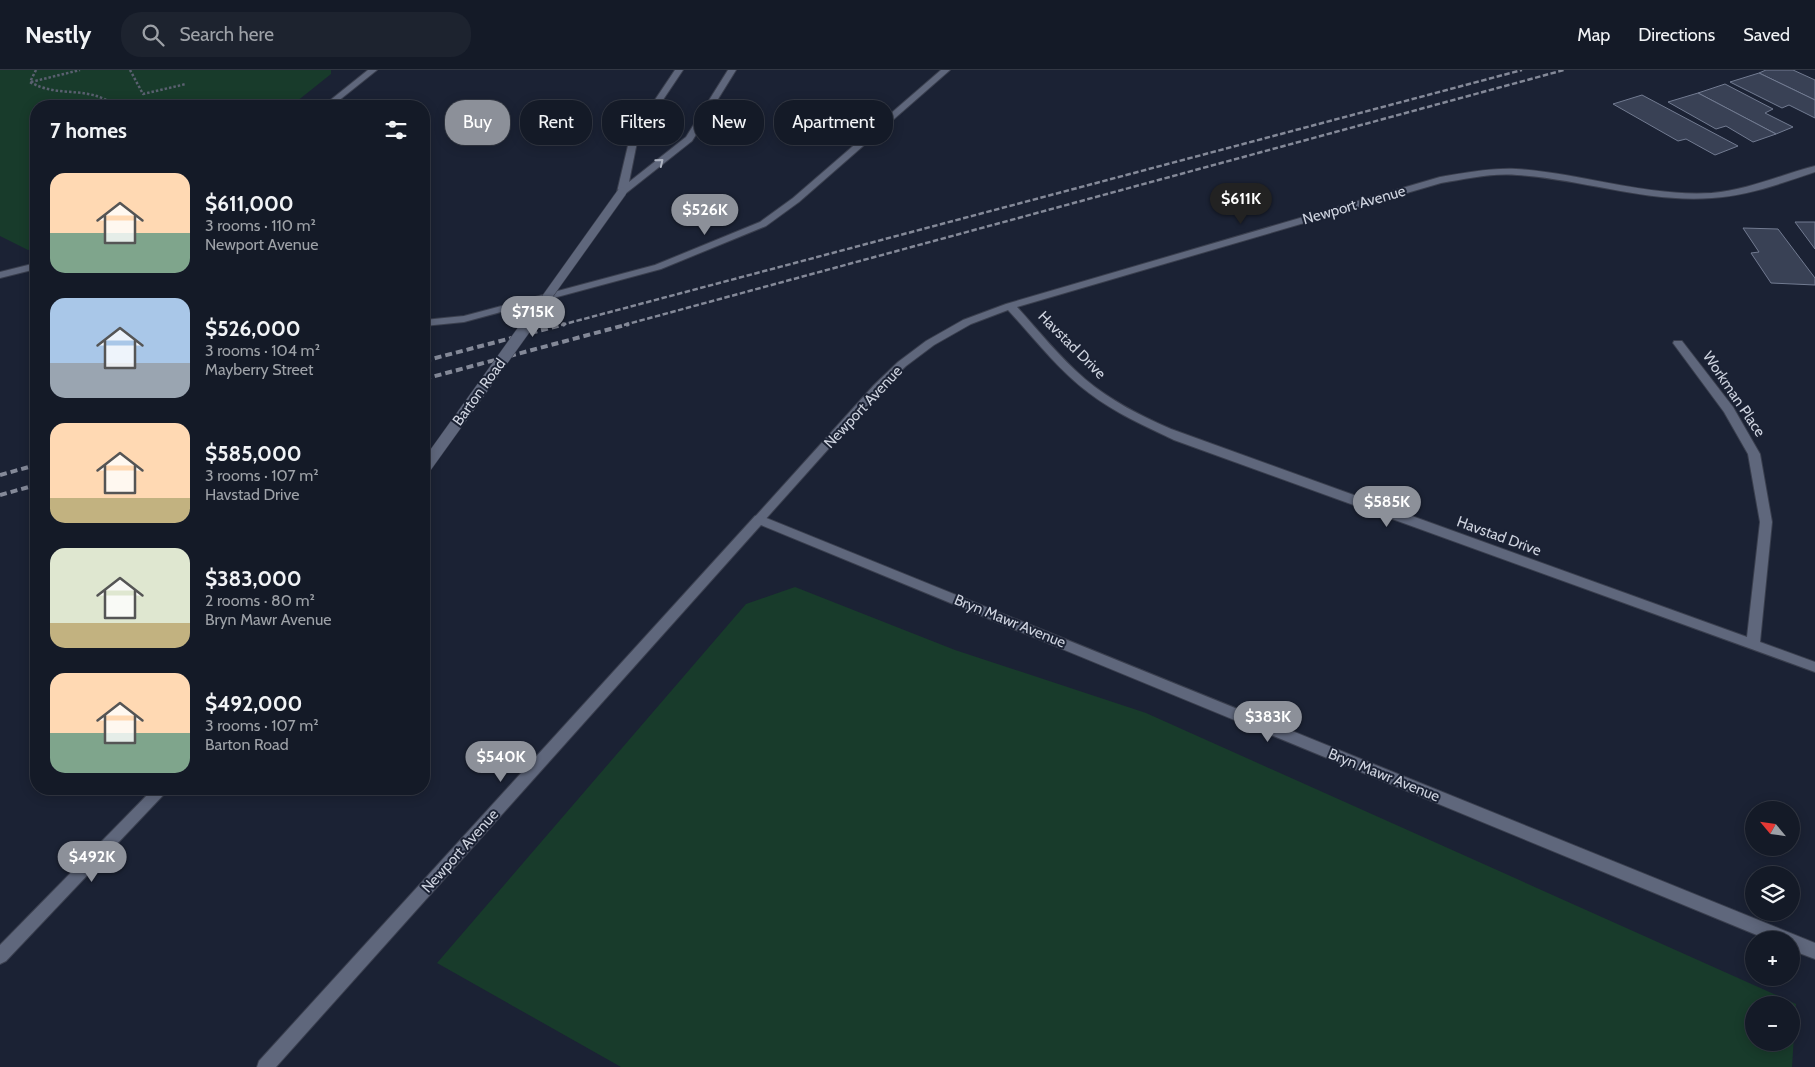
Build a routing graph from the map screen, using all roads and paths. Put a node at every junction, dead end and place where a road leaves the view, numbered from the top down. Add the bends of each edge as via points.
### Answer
1 (36, 70) edge
2 (80, 70) edge
3 (130, 70) edge
4 (373, 70) edge
5 (680, 70) edge
6 (732, 70) edge
7 (946, 70) edge
8 (30, 82) junction
9 (186, 84) dead end
10 (109, 100) edge
11 (336, 100) edge
12 (1815, 168) edge
13 (622, 192) junction
14 (30, 268) edge
15 (0, 275) edge
16 (1010, 306) junction
17 (430, 322) edge
18 (1678, 343) dead end
19 (430, 461) edge
20 (759, 519) junction
21 (1753, 645) junction
22 (1815, 667) edge
23 (156, 795) edge
24 (1765, 931) edge
25 (1800, 945) edge
26 (1815, 951) edge
27 (0, 956) edge
28 (265, 1067) edge

1 - 8 path
2 - 8 path
3 - 9 path via 143,94
4 - 11 street
5 - 13 street, Barton Road via 634,136
13 -> 6 street, Barton Road via 689,139
7 - 17 street via 796,200 763,224 658,267 464,319
8 - 10 path via 54,90 94,92
12 - 16 street, Newport Avenue via 1738,193 1698,196 1662,194 1514,172 1440,180
13 - 19 street, Barton Road, bridge
14 - 15 street
16 - 20 street, Newport Avenue via 967,322 902,364
16 - 21 street, Havstad Drive via 1094,392 1178,437
18 - 21 street, Workman Place via 1729,410 1754,454 1766,522
20 - 24 street, Bryn Mawr Avenue
20 - 28 street, Newport Avenue
21 - 22 street, Havstad Drive
23 - 27 street
25 - 26 street

